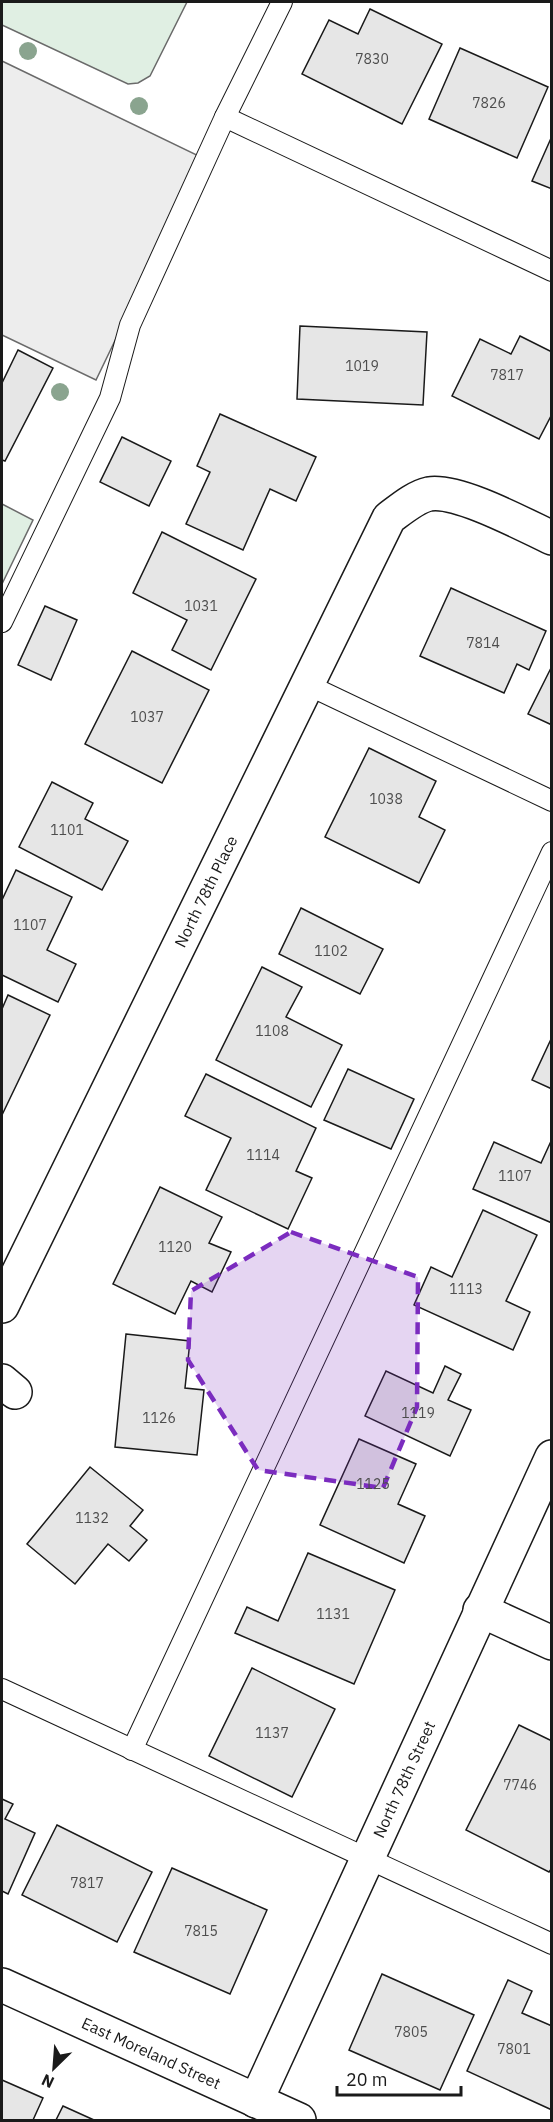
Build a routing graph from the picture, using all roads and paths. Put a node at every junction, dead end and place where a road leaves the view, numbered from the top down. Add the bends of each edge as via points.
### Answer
1 (282, 2) edge
2 (225, 117) junction
3 (552, 271) edge
4 (552, 538) edge
5 (2, 622) edge
6 (308, 685) junction
7 (552, 801) edge
8 (552, 852) edge
9 (2, 1306) edge
10 (552, 1457) edge
11 (480, 1610) junction
12 (552, 1643) edge
13 (2, 1689) edge
14 (132, 1750) junction
15 (367, 1859) junction
16 (552, 1944) edge
17 (2, 1985) edge
18 (256, 2101) junction
19 (299, 2121) edge

1 - 2 lane
2 - 3 lane
2 - 5 lane via 130,325 110,398
4 - 6 street, North 78th Place via 451,496 429,494 389,518
6 - 7 lane
6 - 9 street, North 78th Place
8 - 14 lane
10 - 11 street, North 78th Street
11 - 12 street
11 - 15 street, North 78th Street
13 - 14 lane
14 - 15 lane
15 - 16 lane
15 - 18 street, North 78th Street
17 - 18 street, East Moreland Street
18 - 19 street, East Moreland Street

